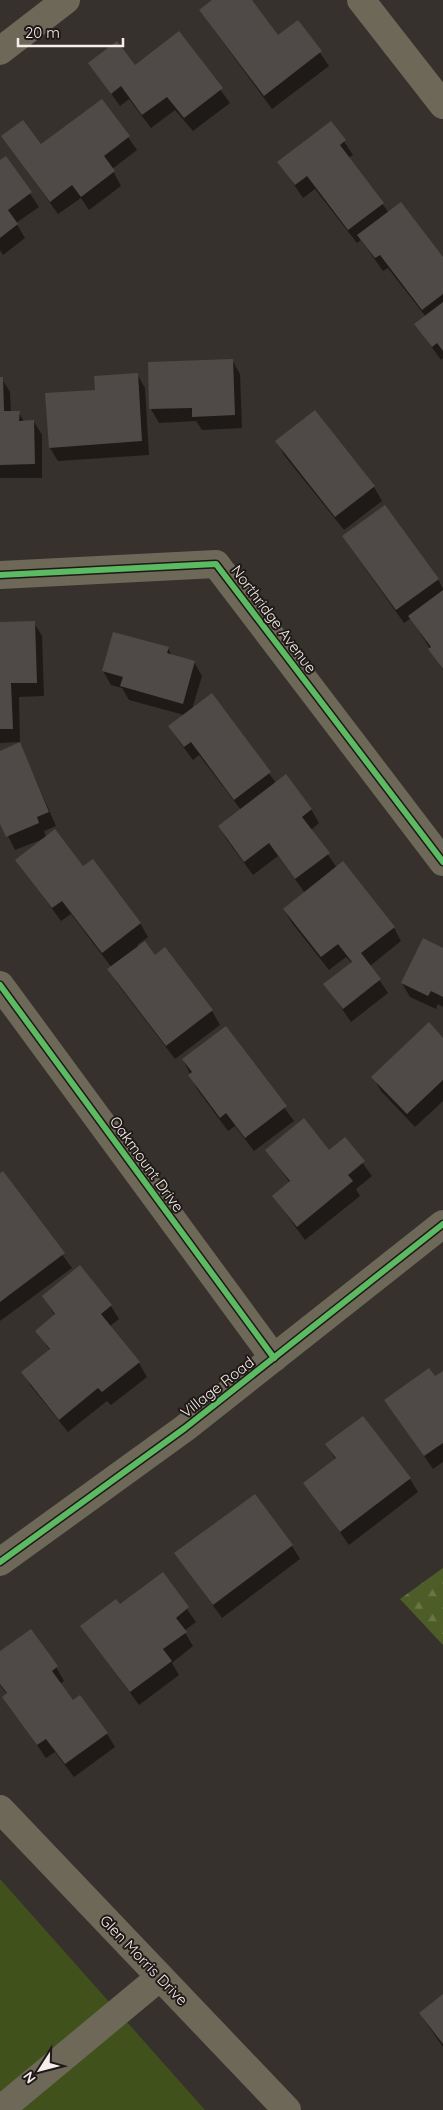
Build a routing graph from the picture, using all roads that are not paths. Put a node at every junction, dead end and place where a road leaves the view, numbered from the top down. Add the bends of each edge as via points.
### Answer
1 (66, 0) edge
2 (361, 0) edge
3 (0, 51) edge
4 (443, 105) edge
5 (0, 575) edge
6 (443, 862) edge
7 (0, 985) edge
8 (443, 1224) edge
9 (274, 1358) junction
10 (0, 1562) edge
11 (0, 1810) edge
12 (160, 1977) junction
13 (0, 2110) edge
14 (287, 2110) edge

1 - 3 street
2 - 4 street
5 - 6 street, Northridge Avenue via 216,564
7 - 9 street, Oakmount Drive
8 - 9 street, Village Road
9 - 10 street, Village Road via 185,1428
11 - 12 street, Glen Morris Drive
12 - 13 street
12 - 14 street, Glen Morris Drive

